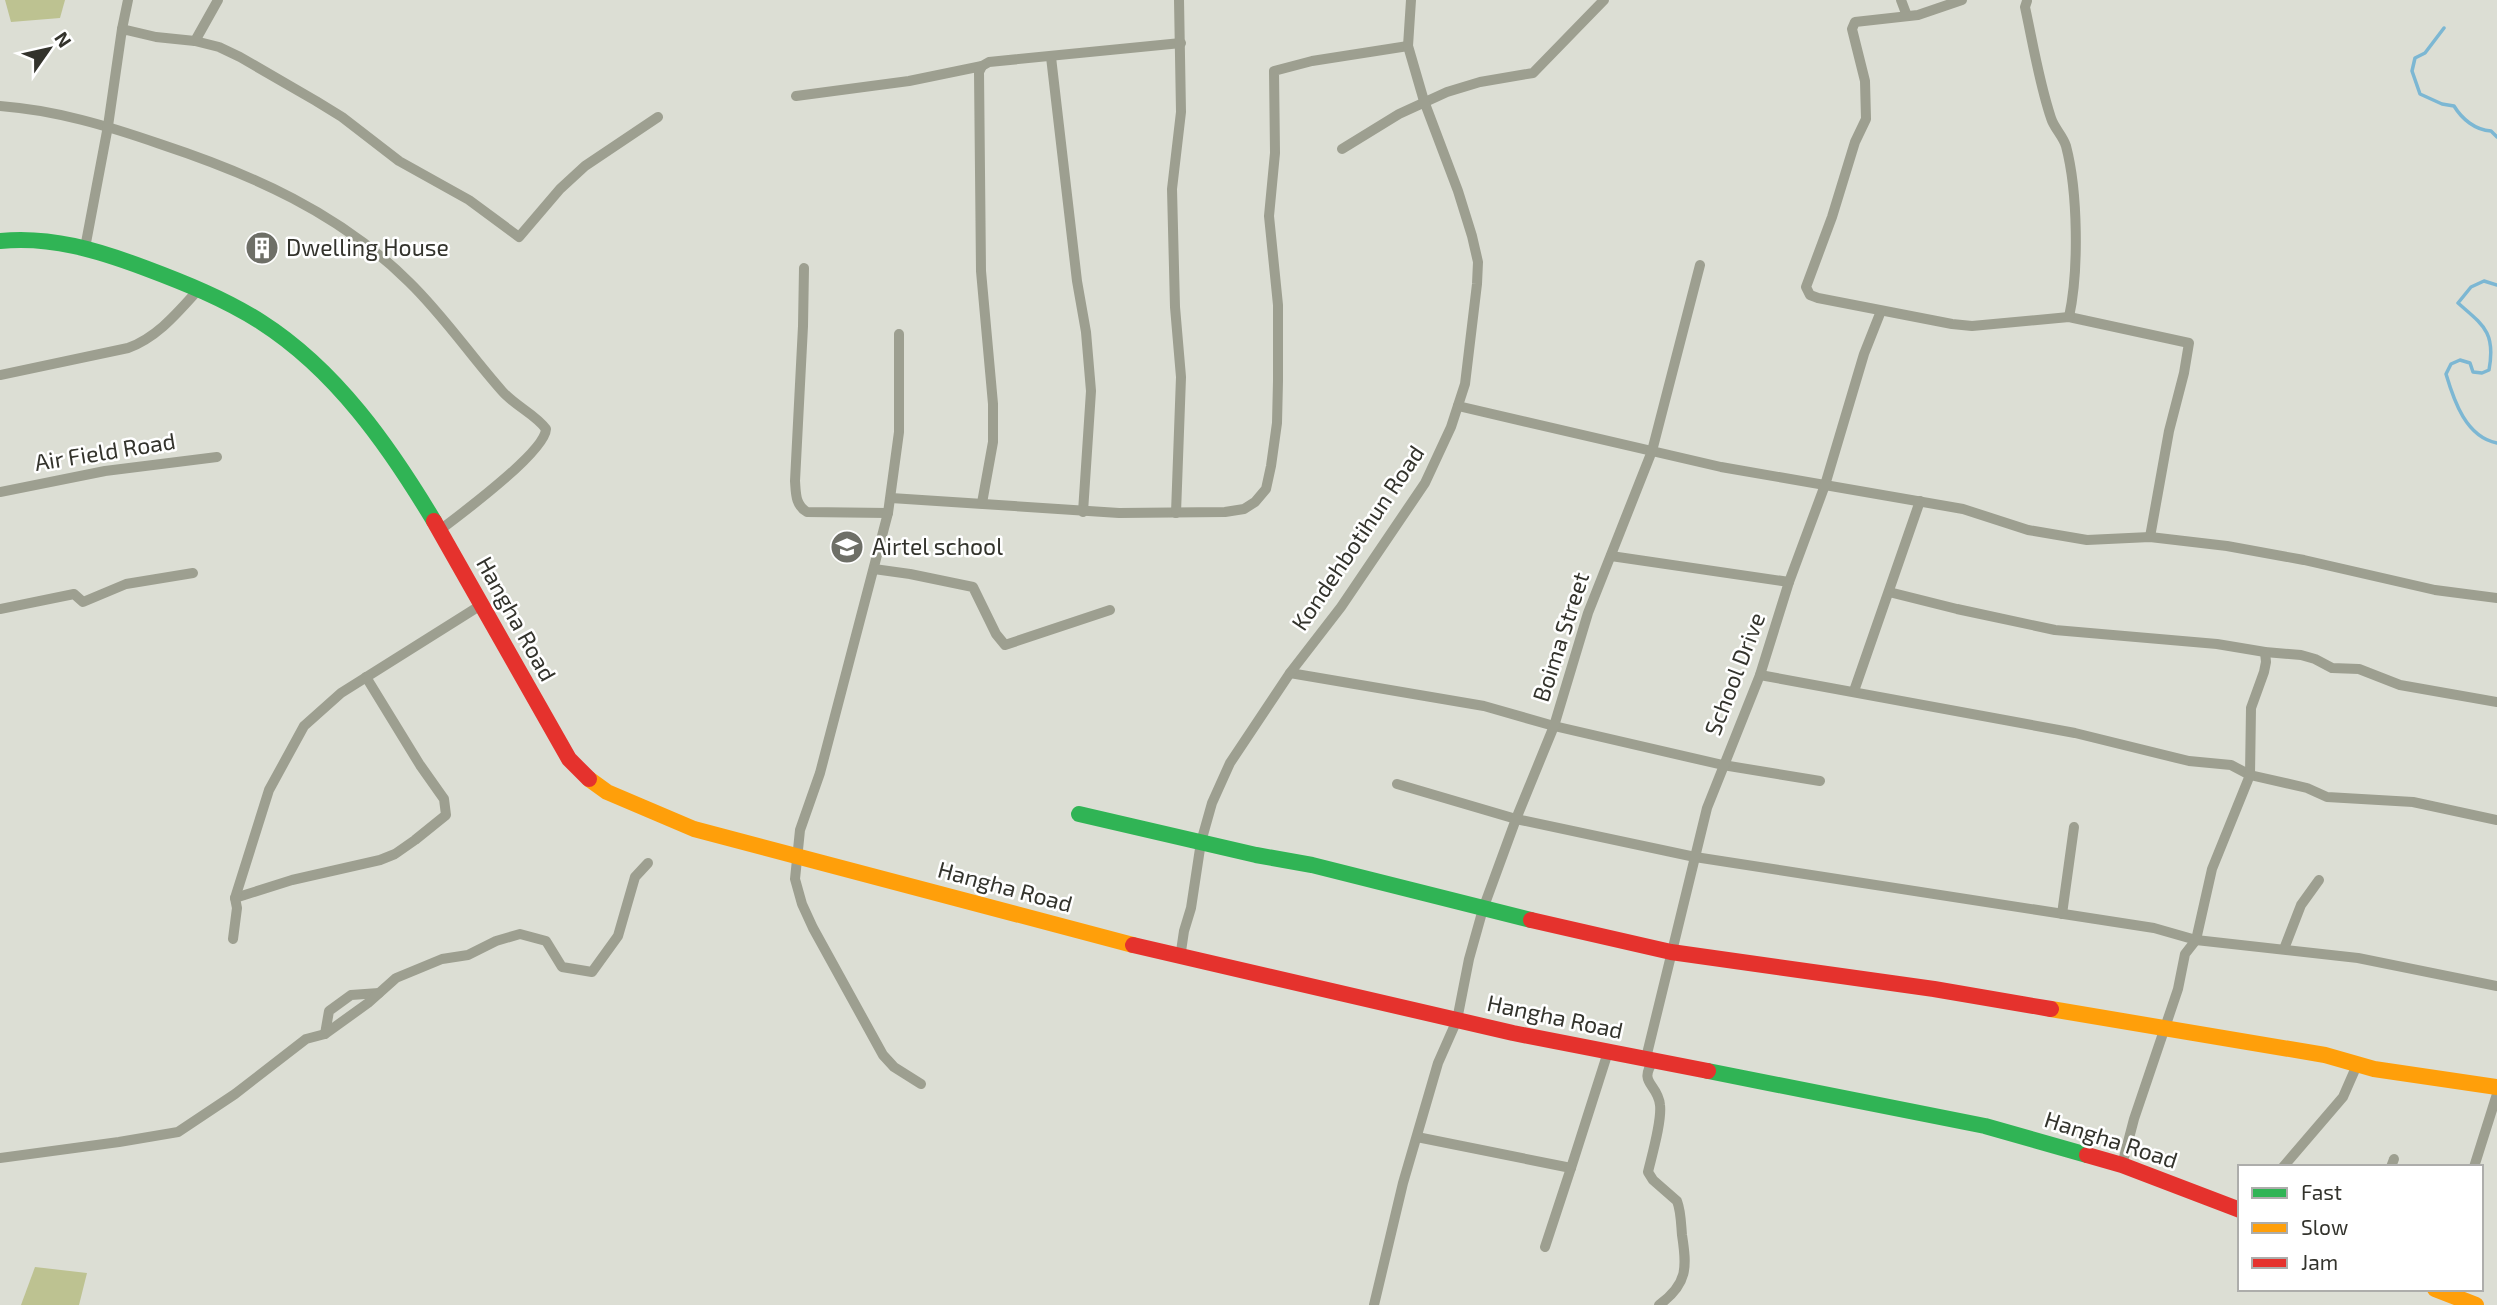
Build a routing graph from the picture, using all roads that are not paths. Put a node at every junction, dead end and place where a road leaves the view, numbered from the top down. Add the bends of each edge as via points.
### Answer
1 (128, 0) edge
2 (218, 0) edge
3 (1179, 0) edge
4 (1411, 0) edge
5 (1604, 0) edge
6 (1901, 0) edge
7 (1962, 0) edge
8 (2028, 0) edge
9 (1907, 16) junction
10 (122, 29) junction
11 (195, 41) junction
12 (1181, 43) junction
13 (1408, 47) junction
14 (1051, 57) junction
15 (982, 66) junction
16 (796, 96) dead end
17 (1424, 101) junction
18 (0, 107) edge
19 (658, 117) dead end
20 (108, 126) junction
21 (1342, 149) dead end
22 (0, 241) edge
23 (85, 248) junction
24 (1700, 265) dead end
25 (804, 268) dead end
26 (199, 289) junction
27 (1881, 311) junction
28 (2069, 317) junction
29 (899, 334) dead end
30 (0, 375) edge
31 (1458, 406) junction
32 (1652, 451) junction
33 (217, 457) dead end
34 (1825, 485) junction
35 (0, 492) edge
36 (891, 498) junction
37 (1920, 501) junction
38 (982, 503) junction
39 (1083, 512) junction
40 (888, 513) junction
41 (1176, 513) junction
42 (440, 530) junction
43 (2150, 537) junction
44 (1611, 556) junction
45 (874, 569) junction
46 (193, 573) dead end
47 (1789, 582) junction
48 (1889, 592) junction
49 (2497, 598) edge
50 (481, 604) junction
51 (0, 609) edge
52 (1110, 610) dead end
53 (2265, 652) junction
54 (1290, 673) junction
55 (1760, 675) junction
56 (366, 677) junction
57 (1854, 691) junction
58 (2497, 702) edge
59 (1553, 726) junction
60 (1723, 765) junction
61 (2250, 775) junction
62 (1820, 781) dead end
63 (1397, 784) dead end
64 (1079, 814) dead end
65 (1516, 819) junction
66 (2497, 820) edge
67 (2074, 827) dead end
68 (1201, 842) junction
69 (798, 855) junction
70 (1695, 857) junction
71 (648, 863) dead end
72 (2319, 880) dead end
73 (235, 898) junction
74 (1483, 909) junction
75 (2062, 914) junction
76 (233, 939) dead end
77 (2196, 940) junction
78 (2284, 949) junction
79 (1671, 952) junction
80 (1180, 958) junction
81 (2497, 986) edge
82 (379, 993) junction
83 (1457, 1020) junction
84 (2166, 1029) junction
85 (325, 1034) junction
86 (1608, 1052) junction
87 (1650, 1059) junction
88 (2357, 1065) junction
89 (921, 1084) dead end
90 (2497, 1087) edge
91 (2497, 1094) edge
92 (1417, 1137) junction
93 (0, 1158) edge
94 (2122, 1165) junction
95 (2285, 1165) edge
96 (2475, 1165) edge
97 (1571, 1168) junction
98 (2238, 1208) edge
99 (1545, 1247) dead end
100 (2440, 1291) edge
101 (1376, 1303) edge
102 (1659, 1305) edge
103 (2476, 1305) edge

1 - 10 street
2 - 11 street
3 - 12 street
4 - 13 street, Kondehbotihun Road
5 - 17 street via 1533,73 1480,82
6 - 9 street
7 - 9 street
8 - 28 street via 2025,7 2045,96 2052,121 2066,144 2075,193
9 - 27 street via 1855,22 1852,29 1865,81 1866,119 1806,287 1818,298
10 - 11 street
10 - 20 street
11 - 19 street via 240,57 316,101 399,161 468,200 519,237 585,166
12 - 14 street
12 - 41 street via 1181,112 1172,188 1181,377
13 - 17 street, Kondehbotihun Road
13 - 41 street via 1274,71 1276,122 1269,216 1278,305 1278,381 1266,489 1244,509
14 - 15 street
14 - 39 street via 1091,391
15 - 16 street
15 - 38 street via 981,271 993,442
17 - 21 street
17 - 31 street, Kondehbotihun Road via 1458,191 1478,262 1468,364
18 - 20 street
20 - 23 street
20 - 42 street via 226,166 316,211 356,238 408,281 505,394 546,429 543,441
22 - 23 main road, Hangha Road via 43,241
23 - 26 main road, Hangha Road
24 - 32 street, Boima Street
25 - 40 street via 797,501 807,512
26 - 30 street via 144,342
26 - 42 main road, Hangha Road via 260,321 326,374 404,472
27 - 28 street via 1972,326
27 - 34 street, School Drive
28 - 43 street via 2189,342
29 - 36 street via 899,432
31 - 32 street
31 - 54 street, Kondehbotihun Road via 1425,483
32 - 34 street
32 - 44 street, Boima Street
33 - 35 street, Air Field Road via 106,471
34 - 37 street
34 - 47 street, School Drive
36 - 38 street
36 - 40 street
37 - 43 street via 2028,530 2087,540
37 - 48 street
38 - 39 street
39 - 41 street
40 - 45 street
42 - 50 main road, Hangha Road
43 - 49 street via 2227,546 2435,590
44 - 47 street
44 - 59 street, Boima Street
45 - 52 street via 973,587 1005,645
45 - 69 street via 820,773 800,830
46 - 51 street via 125,584 83,602 74,594
47 - 55 street, School Drive
48 - 53 street via 2055,630 2217,643
48 - 57 street
50 - 56 street
50 - 69 main road, Hangha Road via 569,759 589,779 607,792 694,829
53 - 58 street via 2301,655 2400,685
53 - 61 street via 2264,672 2252,708
54 - 59 street via 1484,706
54 - 68 street, Kondehbotihun Road via 1230,763
55 - 57 street
55 - 60 street, School Drive
56 - 73 street via 317,712 295,740 269,789
56 - 73 street via 444,799 446,815 380,860
57 - 61 street via 2075,733 2189,761 2231,765
59 - 60 street
59 - 65 street, Boima Street
60 - 62 street
60 - 70 street, School Drive
61 - 66 street via 2327,797 2413,802
61 - 77 street via 2212,869
63 - 65 street
64 - 68 main road
65 - 70 street
65 - 74 street, Boima Street
67 - 75 street
68 - 74 main road
68 - 80 street, Kondehbotihun Road
69 - 80 main road, Hangha Road
69 - 89 street via 795,879 813,928 883,1055
70 - 75 street
70 - 79 street, School Drive
71 - 82 street via 635,877 618,936 593,972 562,967 546,941 520,934 419,968 396,978
72 - 78 street via 2301,905
73 - 76 street
74 - 79 main road
74 - 83 street, Boima Street
75 - 77 street via 2154,928
77 - 78 street
77 - 84 street via 2185,954
78 - 81 street via 2358,958
79 - 84 main road via 1934,989
79 - 87 street, School Drive
80 - 83 main road, Hangha Road
82 - 85 street
82 - 85 street via 351,995 329,1011
83 - 86 main road, Hangha Road
83 - 92 street, Boima Street via 1438,1063
84 - 88 main road via 2325,1055
84 - 94 street
85 - 93 street via 306,1039 178,1132
86 - 87 main road, Hangha Road
86 - 97 street
87 - 94 main road, Hangha Road via 1985,1126
87 - 102 street, School Drive via 1646,1077 1661,1107 1648,1172 1677,1201 1685,1256 1680,1285
88 - 90 main road
88 - 95 street via 2343,1097
91 - 96 street
92 - 97 street
92 - 101 street, Boima Street
94 - 98 main road, Hangha Road
97 - 99 street
100 - 103 main road

